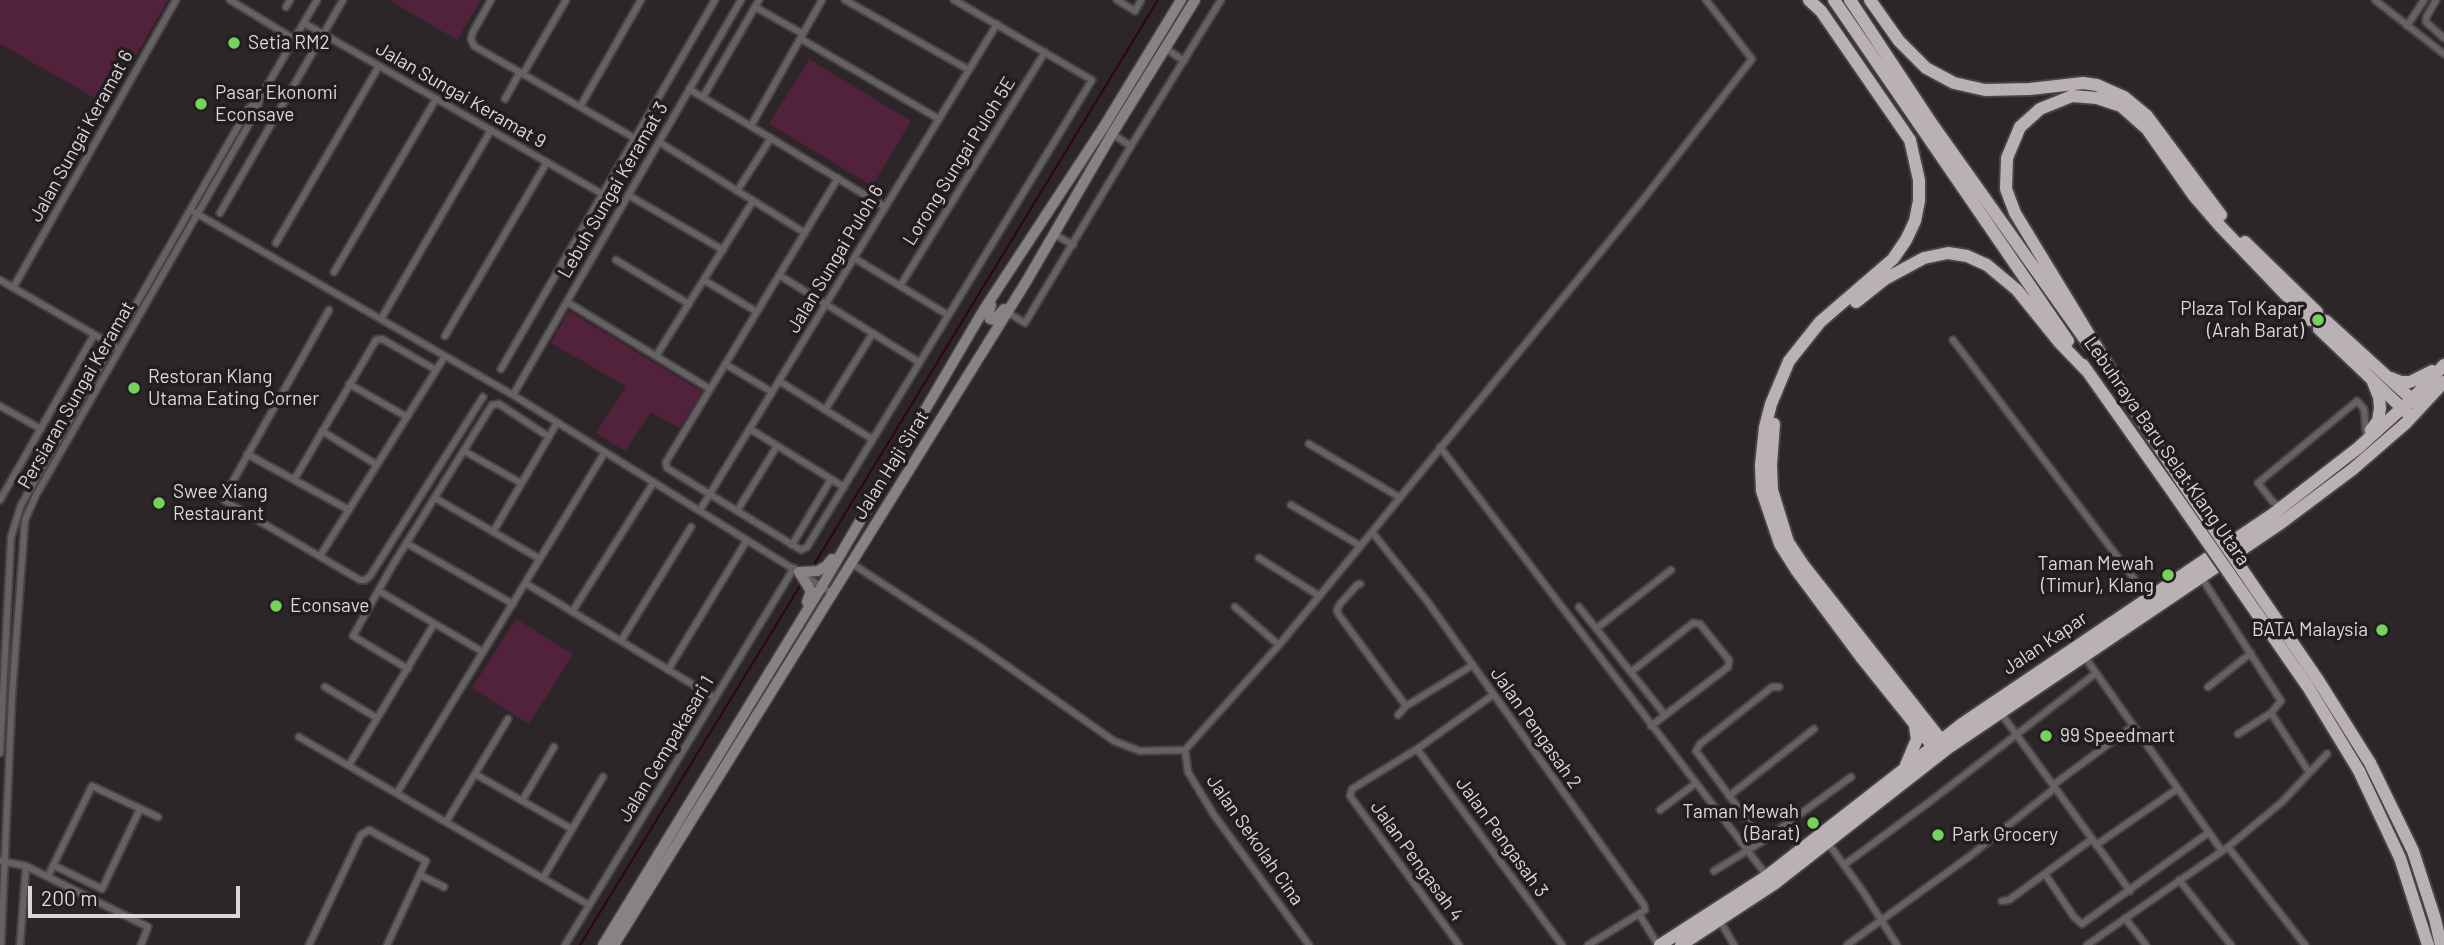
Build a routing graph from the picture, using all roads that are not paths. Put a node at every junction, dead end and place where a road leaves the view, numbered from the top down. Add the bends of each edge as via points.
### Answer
1 (176, 0) edge
2 (230, 0) edge
3 (317, 0) edge
4 (343, 0) edge
5 (491, 0) edge
6 (566, 0) edge
7 (641, 0) edge
8 (702, 0) edge
9 (741, 0) edge
10 (822, 0) edge
11 (845, 0) edge
12 (954, 0) edge
13 (1117, 0) edge
14 (1141, 0) edge
15 (1181, 0) edge
16 (1195, 0) edge
17 (1222, 0) edge
18 (1706, 0) edge
19 (1809, 0) edge
20 (1850, 0) edge
21 (1870, 0) edge
22 (2375, 0) edge
23 (2424, 0) edge
24 (2437, 0) edge
25 (713, 3) edge
26 (1834, 3) edge
27 (757, 4) edge
28 (304, 23) junction
29 (997, 24) junction
30 (2407, 26) junction
31 (324, 34) junction
32 (802, 36) junction
33 (2444, 38) edge
34 (294, 39) junction
35 (1165, 48) junction
36 (1045, 52) junction
37 (2444, 54) edge
38 (1184, 61) junction
39 (379, 66) junction
40 (969, 70) junction
41 (522, 73) junction
42 (690, 89) junction
43 (703, 97) junction
44 (436, 99) junction
45 (505, 99) dead end
46 (580, 107) junction
47 (939, 119) junction
48 (751, 126) junction
49 (491, 130) junction
50 (1112, 134) junction
51 (771, 138) junction
52 (636, 139) junction
53 (659, 142) junction
54 (1131, 146) junction
55 (547, 162) junction
56 (838, 178) junction
57 (737, 191) junction
58 (604, 195) junction
59 (628, 195) junction
60 (753, 201) junction
61 (885, 207) junction
62 (195, 212) junction
63 (220, 213) dead end
64 (805, 233) junction
65 (1054, 234) junction
66 (276, 243) dead end
67 (1073, 244) junction
68 (723, 250) junction
69 (854, 258) junction
70 (616, 261) dead end
71 (334, 272) dead end
72 (779, 275) junction
73 (0, 280) edge
74 (704, 280) junction
75 (1026, 282) junction
76 (1000, 284) junction
77 (900, 286) junction
78 (13, 288) junction
79 (566, 302) junction
80 (826, 303) junction
81 (690, 304) junction
82 (329, 310) dead end
83 (757, 312) junction
84 (1007, 312) junction
85 (948, 315) junction
86 (381, 319) junction
87 (2318, 320) junction
88 (873, 333) junction
89 (94, 335) junction
90 (445, 336) dead end
91 (1953, 340) dead end
92 (113, 346) junction
93 (120, 350) junction
94 (445, 356) junction
95 (656, 356) junction
96 (919, 362) junction
97 (725, 364) junction
98 (2444, 364) edge
99 (501, 369) dead end
100 (436, 370) junction
101 (2087, 371) junction
102 (2377, 376) junction
103 (779, 381) junction
104 (2444, 382) edge
105 (349, 384) junction
106 (710, 389) junction
107 (772, 392) junction
108 (934, 393) junction
109 (513, 395) junction
110 (483, 397) dead end
111 (952, 400) junction
112 (0, 405) edge
113 (2412, 408) junction
114 (825, 410) junction
115 (407, 417) junction
116 (2141, 420) junction
117 (557, 423) junction
118 (41, 429) junction
119 (750, 429) junction
120 (322, 431) junction
121 (549, 437) junction
122 (872, 439) junction
123 (2362, 443) junction
124 (1309, 444) dead end
125 (777, 446) junction
126 (1440, 447) junction
127 (464, 451) junction
128 (605, 452) junction
129 (247, 454) junction
130 (377, 465) junction
131 (831, 479) junction
132 (295, 480) junction
133 (653, 482) junction
134 (521, 483) junction
135 (844, 487) junction
136 (2177, 487) junction
137 (710, 494) junction
138 (435, 498) junction
139 (1399, 498) junction
140 (0, 500) edge
141 (1290, 505) dead end
142 (2282, 507) junction
143 (349, 510) junction
144 (700, 510) junction
145 (737, 511) junction
146 (860, 519) junction
147 (691, 527) dead end
148 (493, 532) junction
149 (1371, 532) junction
150 (747, 540) junction
151 (406, 543) junction
152 (792, 545) junction
153 (1359, 545) junction
154 (320, 556) junction
155 (1259, 558) dead end
156 (540, 559) junction
157 (851, 562) junction
158 (796, 570) junction
159 (1671, 570) dead end
160 (2201, 577) junction
161 (525, 583) junction
162 (1360, 584) dead end
163 (822, 586) junction
164 (379, 591) junction
165 (832, 593) junction
166 (1318, 595) junction
167 (2148, 597) junction
168 (513, 604) junction
169 (1235, 607) dead end
170 (1579, 607) dead end
171 (572, 612) junction
172 (434, 624) junction
173 (1597, 628) junction
174 (621, 641) junction
175 (1279, 645) junction
176 (483, 652) junction
177 (2251, 653) junction
178 (2084, 656) junction
179 (778, 658) junction
180 (1472, 665) junction
181 (408, 669) junction
182 (668, 670) junction
183 (1631, 672) junction
184 (2096, 673) junction
185 (325, 687) dead end
186 (1779, 687) dead end
187 (2208, 687) dead end
188 (1493, 695) junction
189 (12, 696) junction
190 (1, 697) edge
191 (715, 698) junction
192 (1406, 706) junction
193 (2000, 712) junction
194 (2271, 713) junction
195 (1398, 715) dead end
196 (1665, 715) junction
197 (377, 718) junction
198 (508, 719) dead end
199 (1920, 723) junction
200 (1962, 723) junction
201 (1651, 726) junction
202 (2133, 726) junction
203 (1814, 729) dead end
204 (2238, 734) dead end
205 (2017, 736) junction
206 (299, 737) dead end
207 (554, 747) dead end
208 (1940, 748) junction
209 (1417, 749) junction
210 (1185, 750) junction
211 (0, 753) edge
212 (2327, 754) dead end
213 (349, 765) junction
214 (2365, 767) junction
215 (1902, 772) junction
216 (2309, 772) junction
217 (475, 774) junction
218 (603, 777) dead end
219 (1851, 777) dead end
220 (1696, 783) junction
221 (2054, 787) junction
222 (2177, 789) junction
223 (397, 793) junction
224 (1729, 796) junction
225 (522, 800) junction
226 (140, 809) junction
227 (1660, 810) dead end
228 (158, 817) dead end
229 (446, 822) junction
230 (572, 829) junction
231 (2208, 833) junction
232 (1763, 841) junction
233 (2094, 842) junction
234 (1828, 843) junction
235 (2225, 849) junction
236 (1747, 850) junction
237 (2, 861) edge
238 (53, 865) junction
239 (1844, 865) junction
240 (26, 866) junction
241 (1714, 871) dead end
242 (2045, 874) junction
243 (420, 875) junction
244 (48, 876) junction
245 (1768, 876) junction
246 (543, 878) junction
247 (2179, 880) junction
248 (444, 887) dead end
249 (2130, 891) junction
250 (2002, 901) dead end
251 (589, 905) junction
252 (1639, 914) junction
253 (2125, 918) junction
254 (1881, 920) junction
255 (1720, 922) junction
256 (1, 945) edge
257 (20, 945) edge
258 (141, 945) edge
259 (309, 945) edge
260 (387, 945) edge
261 (565, 945) edge
262 (603, 945) edge
263 (614, 945) edge
264 (1309, 945) edge
265 (1459, 945) edge
266 (1562, 945) edge
267 (1588, 945) edge
268 (1659, 945) edge
269 (1681, 945) edge
270 (1734, 945) edge
271 (1847, 945) edge
272 (1897, 945) edge
273 (2087, 945) edge
274 (2146, 945) edge
275 (2231, 945) edge
276 (2305, 945) edge
277 (2428, 945) edge
278 (2441, 945) edge

1 - 78 street, Jalan Sungai Keramat 6
2 - 34 street
3 - 28 street, Persiaran Sungai Keramat
4 - 31 street
5 - 41 street via 471,39 474,46
6 - 41 street
7 - 46 street
8 - 25 street
9 - 42 street, Lebuh Sungai Keramat 3
10 - 32 street
11 - 40 street
12 - 29 street
13 - 14 street via 1135,10
15 - 76 main road, Jalan Haji Sirat
16 - 35 main road, Jalan Haji Sirat
17 - 38 street
18 - 126 street via 1752,59
19 - 199 highway via 1910,140 1919,201 1915,221 1893,258 1820,322 1789,361 1765,427 1762,491 1780,544 1797,572
20 - 116 highway, Lebuhraya Baru Selat Klang Utara
21 - 87 highway via 1899,41 1926,68 1954,83 1985,90 2082,83 2124,97 2147,117 2220,214
22 - 30 street
23 - 30 street
24 - 33 street via 2426,18
25 - 52 street
26 - 101 highway, Lebuhraya Baru Selat Klang Utara
27 - 32 street
27 - 43 street
28 - 31 street, Jalan Sungai Keramat 9
28 - 34 street, Persiaran Sungai Keramat
29 - 36 street
29 - 40 street, Jalan Sungai Puloh 6
30 - 37 street
31 - 39 street, Jalan Sungai Keramat 9
31 - 63 street
32 - 47 street
32 - 48 street
34 - 62 street, Persiaran Sungai Keramat
35 - 38 street
35 - 50 main road, Jalan Haji Sirat
36 - 77 street, Lorong Sungai Puloh 5E
36 - 85 street via 1092,80
38 - 54 street
39 - 44 street, Jalan Sungai Keramat 9
39 - 66 street
40 - 47 street, Jalan Sungai Puloh 6
41 - 45 street
41 - 46 street
42 - 43 street
42 - 53 street, Lebuh Sungai Keramat 3
43 - 48 street
44 - 49 street, Jalan Sungai Keramat 9
44 - 71 street
46 - 52 street
47 - 61 street, Jalan Sungai Puloh 6
48 - 51 street
49 - 55 street, Jalan Sungai Keramat 9
49 - 86 street
50 - 54 street
50 - 65 main road, Jalan Haji Sirat
51 - 56 street
51 - 57 street
52 - 58 street
53 - 57 street
53 - 59 street, Lebuh Sungai Keramat 3
54 - 67 street
55 - 58 street, Jalan Sungai Keramat 9
55 - 90 street
56 - 61 street
56 - 64 street
57 - 60 street
58 - 99 street
59 - 68 street
59 - 79 street, Lebuh Sungai Keramat 3
60 - 64 street
60 - 68 street
61 - 69 street, Jalan Sungai Puloh 6
62 - 86 street
62 - 92 street, Persiaran Sungai Keramat
62 - 93 street, Persiaran Sungai Keramat
64 - 72 street
65 - 67 street
65 - 75 main road, Jalan Haji Sirat
67 - 84 street via 1025,323
68 - 74 street
69 - 77 street
69 - 80 street, Jalan Sungai Puloh 6
70 - 81 street
72 - 80 street
72 - 83 street
73 - 78 street
74 - 81 street
74 - 83 street
75 - 76 main road via 994,320 989,310
75 - 84 main road, Jalan Haji Sirat
76 - 108 main road, Jalan Haji Sirat
77 - 85 street
78 - 89 street
79 - 95 street
79 - 109 street, Lebuh Sungai Keramat 3
80 - 88 street
80 - 103 street, Jalan Sungai Puloh 6
81 - 95 street
82 - 129 street
83 - 97 street
84 - 111 main road, Jalan Haji Sirat
85 - 96 street
86 - 94 street
87 - 102 highway
87 - 116 highway via 2220,226 2147,129 2121,106 2072,96 2040,109 2020,127 2011,147 2006,189 2015,213
88 - 96 street
88 - 114 street
89 - 92 street
89 - 118 street
91 - 167 street
92 - 93 street
92 - 190 street, Persiaran Sungai Keramat via 15,522
93 - 189 street, Persiaran Sungai Keramat via 25,520
94 - 100 street
94 - 109 street
95 - 106 street
96 - 122 street
97 - 106 street
97 - 107 street
98 - 102 highway via 2410,382
98 - 113 highway, Jalan Kapar
100 - 105 street via 382,339 376,340
100 - 115 street
101 - 136 highway, Lebuhraya Baru Selat Klang Utara
101 - 199 highway via 2002,275 1967,256 1948,253 1906,267 1843,310 1808,346 1787,383 1773,428 1771,465 1772,490 1788,542
102 - 113 highway
102 - 123 highway via 2381,408 2378,421
103 - 107 street, Jalan Sungai Puloh 6
103 - 114 street
104 - 113 highway, Jalan Kapar
105 - 115 street
105 - 120 street
106 - 137 street via 666,462 667,468
107 - 119 street, Jalan Sungai Puloh 6
108 - 111 main road via 958,362 965,360 966,372
108 - 146 main road, Jalan Haji Sirat
109 - 117 street
110 - 154 street via 370,576 360,580
111 - 157 main road, Jalan Haji Sirat
112 - 118 street
113 - 123 highway, Jalan Kapar
113 - 160 highway, Jalan Kapar via 2353,469
114 - 122 street
115 - 130 street
116 - 136 highway, Lebuhraya Baru Selat Klang Utara
117 - 121 street
117 - 128 street
118 - 140 street
119 - 125 street
119 - 137 street, Jalan Sungai Puloh 6
120 - 130 street
120 - 132 street
121 - 127 street via 494,403
121 - 134 street
122 - 135 street
123 - 142 highway, Jalan Kapar
123 - 142 street via 2367,419 2357,401 2258,483
124 - 139 street
125 - 131 street
125 - 145 street
126 - 139 street
126 - 201 street
127 - 134 street
127 - 138 street
128 - 133 street
128 - 156 street
129 - 132 street
129 - 154 street via 225,491 225,501
130 - 143 street
131 - 135 street
131 - 152 street
132 - 143 street
133 - 144 street
133 - 171 street
134 - 148 street
135 - 152 street via 807,547 801,550
136 - 214 highway, Lebuhraya Baru Selat Klang Utara, bridge via 2318,680
137 - 144 street, Jalan Sungai Puloh 6
137 - 145 street
138 - 148 street
138 - 151 street
139 - 149 street
141 - 153 street
142 - 167 highway, Jalan Kapar
143 - 154 street
144 - 150 street
145 - 152 street
146 - 158 main road via 826,566 817,571
146 - 163 main road, Jalan Haji Sirat
147 - 174 street
148 - 156 street
149 - 153 street
149 - 180 street, Jalan Pengasah 2
150 - 158 street
150 - 182 street
151 - 164 street
151 - 168 street
153 - 166 street
155 - 166 street
156 - 161 street
157 - 165 main road, Jalan Haji Sirat
157 - 210 street via 1114,741 1140,751
158 - 163 street
158 - 179 main road via 811,591
158 - 191 street, Jalan Cempakasari 1
159 - 173 street
160 - 177 street
160 - 178 highway, Jalan Kapar
161 - 168 street
161 - 171 street
162 - 192 street via 1340,604 1339,615
163 - 165 street
163 - 179 main road, Jalan Haji Sirat
164 - 172 street
164 - 181 street via 354,637
165 - 263 main road, Jalan Haji Sirat
166 - 175 street
167 - 200 highway, Jalan Kapar
168 - 176 street
169 - 175 street
170 - 173 street
171 - 174 street
172 - 176 street
172 - 181 street
173 - 183 street
174 - 182 street
175 - 210 street
176 - 223 street
177 - 187 street
177 - 194 street via 2280,696 2279,706
178 - 184 street
178 - 193 highway, Jalan Kapar
179 - 262 main road, Jalan Haji Sirat
180 - 188 street, Jalan Pengasah 2
180 - 192 street
181 - 197 street
182 - 191 street
183 - 196 street
183 - 196 street via 1693,623 1700,624 1729,660 1728,667
184 - 202 street
184 - 205 street
185 - 197 street
186 - 224 street via 1772,687 1696,751
188 - 209 street
188 - 252 street, Jalan Pengasah 2 via 1644,905
189 - 190 street
189 - 237 street, Persiaran Sungai Keramat
190 - 211 street, Persiaran Sungai Keramat
191 - 251 street, Jalan Cempakasari 1
192 - 195 street
193 - 205 street
193 - 208 highway, Jalan Kapar
194 - 204 street
194 - 216 street
196 - 201 street
197 - 213 street
198 - 217 street
199 - 200 highway
199 - 208 highway
199 - 215 highway via 1915,747
200 - 208 highway, Jalan Kapar
201 - 220 street
202 - 221 street
202 - 222 street
203 - 224 street
205 - 221 street
205 - 239 street
206 - 213 street
207 - 225 street
208 - 215 highway, Jalan Kapar
208 - 234 highway, Jalan Kapar
209 - 265 street, Jalan Pengasah 4 via 1352,789 1350,796
209 - 266 street, Jalan Pengasah 3
210 - 264 street, Jalan Sekolah Cina via 1188,772 1214,815
212 - 216 street
213 - 223 street
214 - 277 highway, Lebuhraya Baru Selat Klang Utara
214 - 278 highway, Lebuhraya Baru Selat Klang Utara via 2413,851
215 - 245 highway, Jalan Kapar
216 - 235 street via 2282,802
217 - 225 street
217 - 229 street
218 - 230 street
219 - 232 street
220 - 227 street
220 - 236 street
221 - 233 street
221 - 254 street via 1970,856
222 - 231 street
222 - 233 street
223 - 229 street
224 - 232 street
225 - 230 street
226 - 228 street
226 - 238 street via 92,786
226 - 238 street via 102,889
229 - 246 street
230 - 246 street
231 - 235 street
231 - 249 street
232 - 236 street
233 - 242 street
233 - 249 street
234 - 239 street
234 - 255 highway, Jalan Kapar
235 - 247 street
235 - 276 street
236 - 241 street
236 - 245 street
237 - 240 street
237 - 256 street, Persiaran Sungai Keramat
238 - 244 street
239 - 254 street
240 - 244 street
240 - 257 street
242 - 249 street via 2082,924
242 - 250 street
243 - 248 street
243 - 259 street via 424,859 365,831
243 - 260 street
244 - 258 street via 148,927
245 - 268 highway, Jalan Kapar
246 - 251 street
247 - 253 street
247 - 275 street
251 - 261 street, Jalan Cempakasari 1
252 - 267 street
252 - 268 street, Jalan Pengasah 2
253 - 273 street
253 - 274 street
254 - 271 street
254 - 272 street
255 - 269 highway, Jalan Kapar
255 - 270 street

